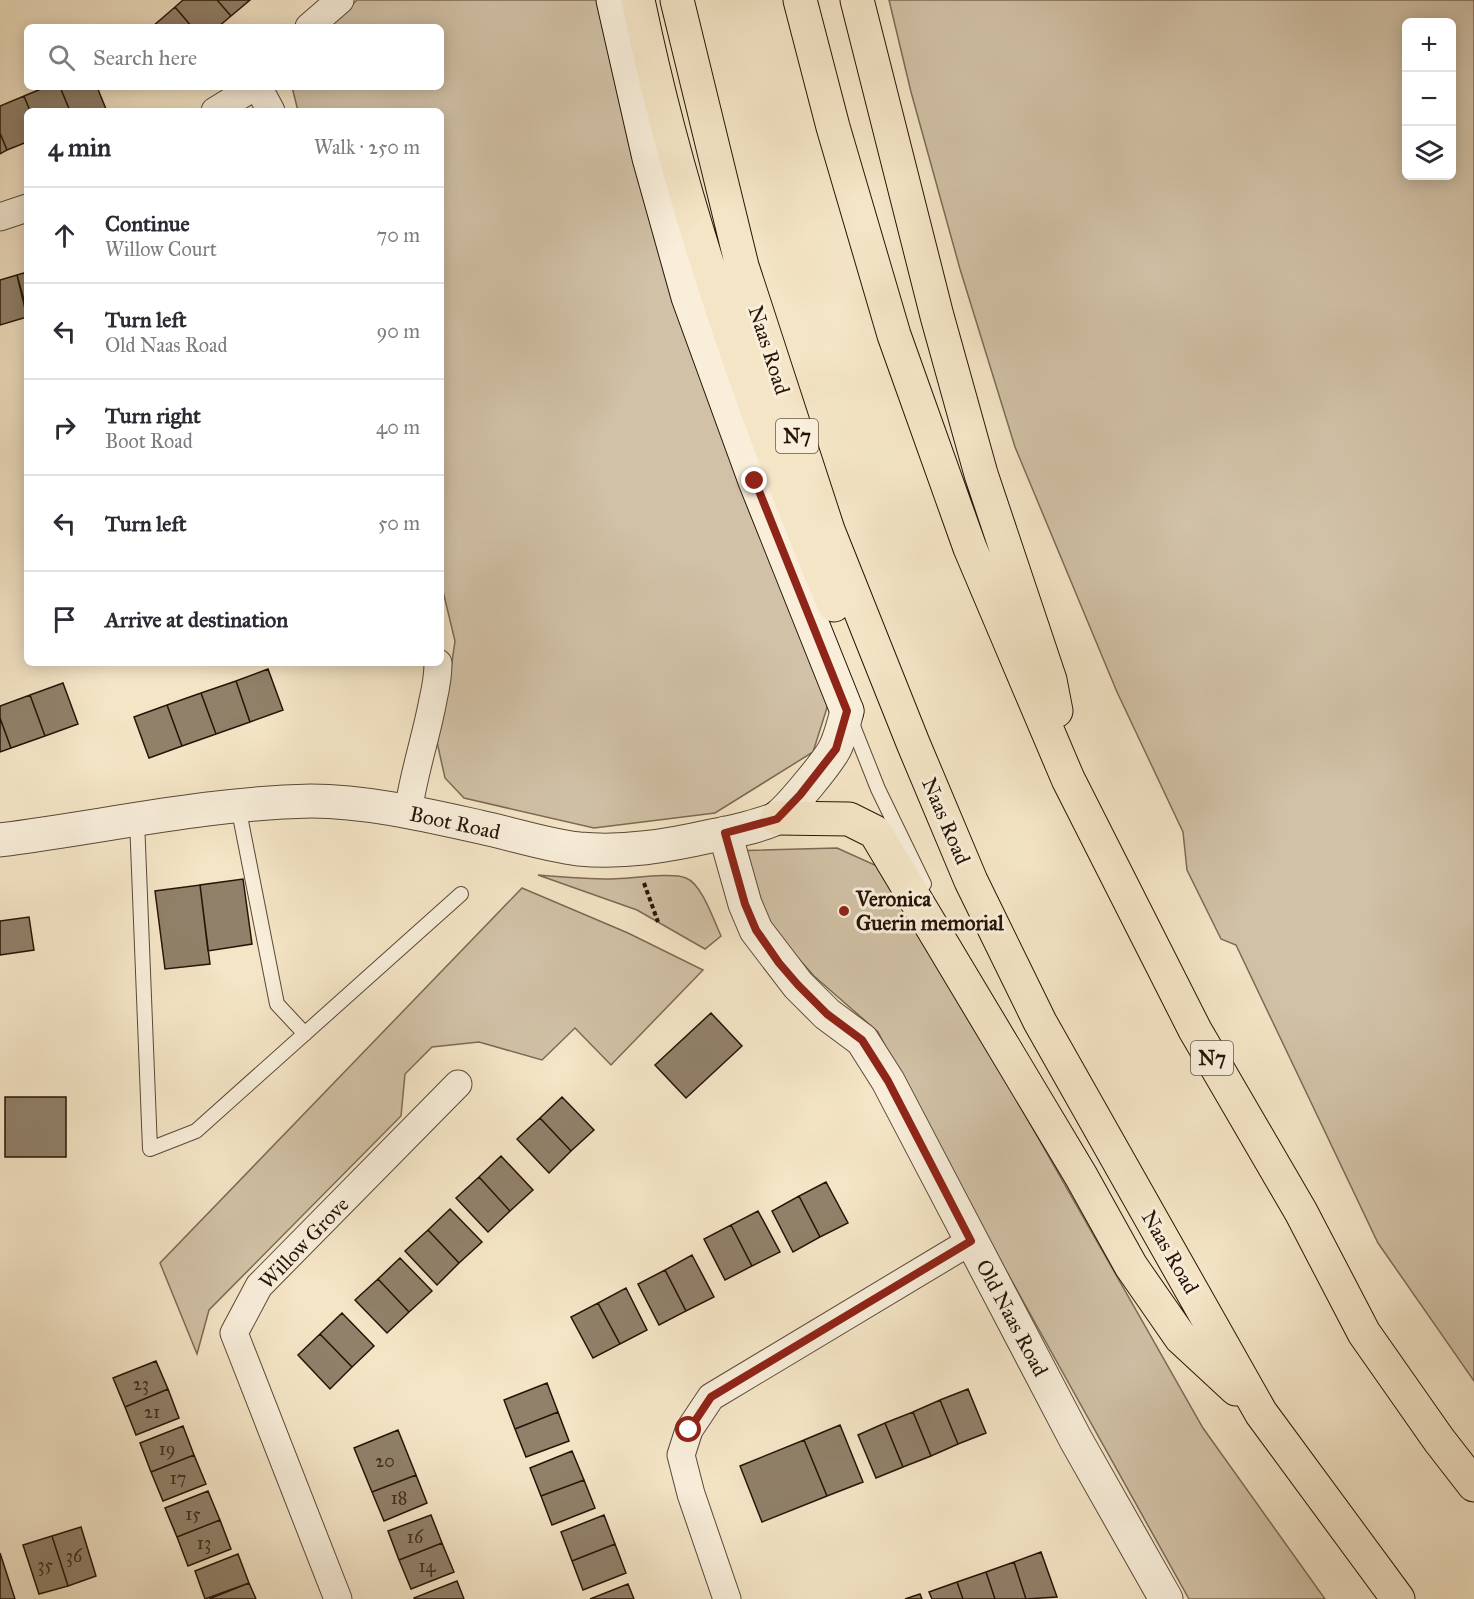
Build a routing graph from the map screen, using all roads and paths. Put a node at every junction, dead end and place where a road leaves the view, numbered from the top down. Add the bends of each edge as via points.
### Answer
1 (340, 0) edge
2 (613, 0) edge
3 (638, 0) edge
4 (677, 0) edge
5 (800, 0) edge
6 (856, 0) edge
7 (312, 24) edge
8 (251, 90) edge
9 (258, 90) edge
10 (220, 108) edge
11 (269, 108) edge
12 (24, 209) edge
13 (0, 217) edge
14 (438, 666) edge
15 (847, 711) junction
16 (1068, 779) junction
17 (238, 806) junction
18 (408, 813) junction
19 (777, 819) junction
20 (137, 820) junction
21 (725, 833) junction
22 (0, 840) edge
23 (961, 858) junction
24 (642, 878) dead end
25 (461, 894) dead end
26 (658, 922) dead end
27 (305, 1034) junction
28 (999, 1040) junction
29 (458, 1084) dead end
30 (971, 1241) junction
31 (1261, 1413) junction
32 (1474, 1485) edge
33 (338, 1599) edge
34 (727, 1599) edge
35 (1166, 1599) edge
36 (1398, 1599) edge

1 - 7 street
2 - 15 street via 649,158 688,297 755,481
3 - 23 highway via 685,192 721,310 800,521 875,702
4 - 23 highway, Naas Road / N7 via 742,266 828,530
5 - 16 highway, N7 via 894,335 970,548
6 - 16 highway via 981,474 1050,680
8 - 10 street
9 - 11 street
12 - 13 street
14 - 18 street
15 - 19 street via 836,749
15 - 28 lane via 878,789
16 - 32 highway, N7 via 1195,1030 1301,1212 1364,1333
17 - 18 street, Boot Road via 313,801
17 - 20 street, Boot Road
17 - 27 lane via 277,1004
18 - 21 street, Boot Road via 579,849 658,848
19 - 21 street, Boot Road
19 - 28 highway via 849,819 875,832
20 - 22 street, Boot Road
20 - 27 lane via 150,1149 196,1131
21 - 30 street, Old Naas Road via 756,930 798,985 827,1014 862,1040 888,1081
23 - 31 highway, Naas Road / N7 via 1040,1022
24 - 26 path
25 - 27 lane
28 - 31 highway via 1137,1275 1181,1338
29 - 33 street, Willow Grove via 259,1286 234,1333
30 - 34 street via 711,1397 689,1430 681,1455
30 - 35 street, Old Naas Road
31 - 36 highway, Naas Road / N7

